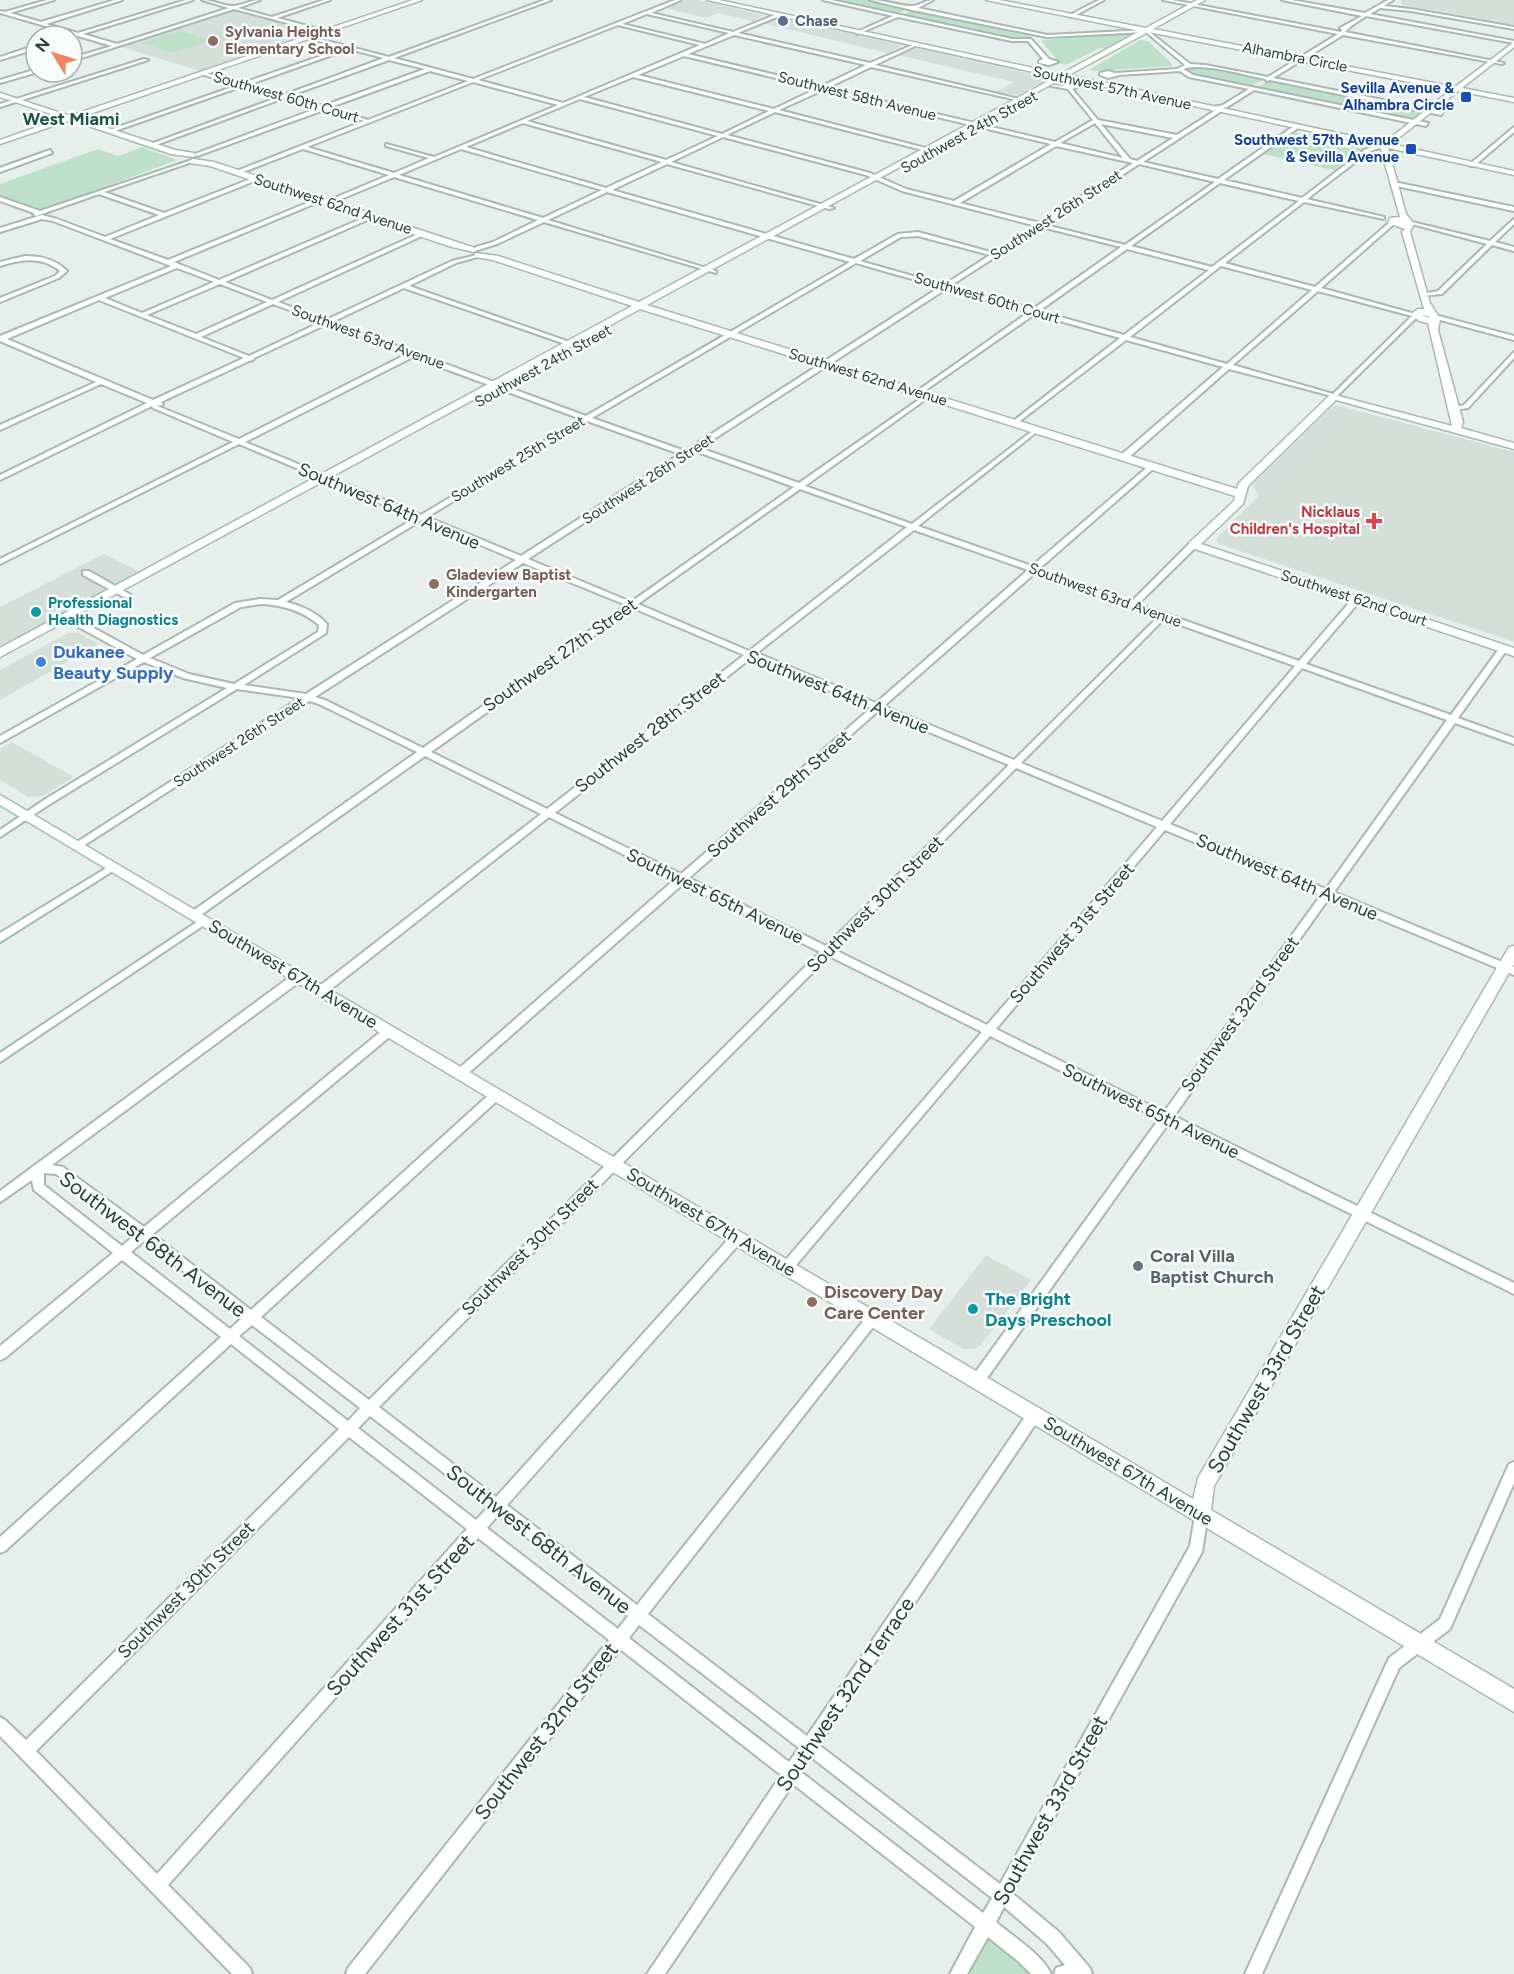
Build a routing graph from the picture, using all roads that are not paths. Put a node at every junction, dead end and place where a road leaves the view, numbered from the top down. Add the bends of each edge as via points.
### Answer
1 (52, 0) edge
2 (120, 0) edge
3 (189, 0) edge
4 (204, 0) edge
5 (258, 0) edge
6 (328, 0) edge
7 (419, 0) edge
8 (549, 0) edge
9 (679, 0) edge
10 (710, 0) edge
11 (825, 0) edge
12 (872, 0) edge
13 (931, 0) edge
14 (989, 0) edge
15 (1102, 0) edge
16 (1165, 0) edge
17 (1202, 0) edge
18 (1284, 0) edge
19 (1012, 1) edge
20 (1390, 1) edge
21 (1193, 5) junction
22 (234, 8) junction
23 (1381, 8) junction
24 (913, 9) junction
25 (1411, 10) junction
26 (2, 13) edge
27 (647, 13) junction
28 (777, 15) junction
29 (898, 15) junction
30 (1073, 15) junction
31 (1368, 15) junction
32 (272, 18) junction
33 (41, 24) joint
34 (618, 24) junction
35 (1514, 28) edge
36 (1147, 31) junction
37 (84, 32) edge
38 (325, 32) junction
39 (1339, 32) junction
40 (732, 33) junction
41 (859, 33) junction
42 (1030, 33) junction
43 (84, 37) edge
44 (309, 37) junction
45 (1029, 40) junction
46 (1514, 43) edge
47 (115, 45) junction
48 (705, 45) junction
49 (913, 45) junction
50 (349, 47) junction
51 (1514, 48) edge
52 (24, 51) edge
53 (1505, 52) junction
54 (683, 54) junction
55 (1514, 54) edge
56 (84, 56) edge
57 (0, 58) edge
58 (389, 58) junction
59 (1300, 58) junction
60 (146, 60) dead end
61 (1047, 60) dead end
62 (1493, 61) junction
63 (1502, 63) junction
64 (870, 65) junction
65 (1188, 65) junction
66 (430, 69) junction
67 (1179, 70) junction
68 (203, 73) junction
69 (1116, 74) dead end
70 (24, 75) edge
71 (632, 75) junction
72 (1063, 77) junction
73 (1268, 78) junction
74 (472, 81) junction
75 (0, 82) edge
76 (1086, 82) junction
77 (243, 84) junction
78 (1053, 86) junction
79 (823, 87) junction
80 (1069, 88) junction
81 (1252, 89) junction
82 (1458, 89) junction
83 (1468, 91) junction
84 (0, 95) edge
85 (283, 96) junction
86 (578, 98) junction
87 (1021, 100) junction
88 (1514, 100) edge
89 (18, 101) junction
90 (562, 104) junction
91 (0, 106) edge
92 (325, 109) junction
93 (1223, 110) junction
94 (774, 111) junction
95 (1429, 111) junction
96 (1441, 113) junction
97 (70, 118) junction
98 (1097, 120) junction
99 (368, 121) junction
100 (521, 121) junction
101 (1414, 122) junction
102 (1426, 124) junction
103 (976, 125) junction
104 (1296, 127) junction
105 (1514, 129) edge
106 (110, 131) junction
107 (722, 135) junction
108 (1178, 137) junction
109 (0, 142) edge
110 (1054, 144) junction
111 (151, 145) junction
112 (388, 145) dead end
113 (1384, 146) junction
114 (302, 147) junction
115 (460, 147) junction
116 (1396, 148) junction
117 (930, 150) junction
118 (50, 152) dead end
119 (192, 158) junction
120 (433, 158) junction
121 (1387, 158) junction
122 (1129, 161) junction
123 (666, 162) junction
124 (1137, 163) junction
125 (1472, 165) junction
126 (0, 170) edge
127 (236, 173) junction
128 (1514, 173) edge
129 (395, 174) junction
130 (255, 179) junction
131 (877, 179) junction
132 (1218, 182) junction
133 (1394, 184) junction
134 (607, 190) junction
135 (100, 193) junction
136 (0, 199) edge
137 (1302, 200) junction
138 (323, 201) junction
139 (956, 203) junction
140 (827, 206) junction
141 (1514, 209) edge
142 (41, 215) junction
143 (164, 215) junction
144 (370, 217) junction
145 (544, 220) junction
146 (1514, 221) edge
147 (1400, 223) junction
148 (1041, 225) junction
149 (0, 230) edge
150 (422, 234) junction
151 (771, 237) junction
152 (104, 239) junction
153 (1491, 243) junction
154 (1126, 246) junction
155 (1514, 249) edge
156 (476, 252) junction
157 (995, 255) junction
158 (857, 261) junction
159 (168, 263) junction
160 (0, 264) edge
161 (1220, 264) junction
162 (176, 266) junction
163 (1213, 269) junction
164 (709, 271) junction
165 (219, 282) junction
166 (404, 286) junction
167 (946, 286) junction
168 (1317, 288) junction
169 (100, 298) junction
170 (0, 300) edge
171 (272, 302) junction
172 (643, 307) junction
173 (1034, 312) junction
174 (142, 315) junction
175 (1426, 315) junction
176 (328, 322) junction
177 (732, 335) junction
178 (195, 337) junction
179 (1126, 337) junction
180 (1, 338) edge
181 (1514, 338) edge
182 (574, 345) junction
183 (413, 354) junction
184 (1514, 354) edge
185 (251, 359) junction
186 (826, 364) junction
187 (1229, 366) junction
188 (101, 382) junction
189 (499, 386) junction
190 (923, 395) junction
191 (1334, 396) junction
192 (155, 404) junction
193 (1454, 409) junction
194 (587, 418) junction
195 (1014, 423) junction
196 (0, 428) edge
197 (1036, 430) junction
198 (1456, 430) junction
199 (239, 442) junction
200 (1514, 446) edge
201 (691, 451) junction
202 (1124, 457) junction
203 (1150, 466) junction
204 (0, 478) edge
205 (327, 480) junction
206 (800, 486) junction
207 (1241, 494) junction
208 (418, 518) junction
209 (913, 526) junction
210 (1193, 545) junction
211 (520, 561) junction
212 (0, 562) edge
213 (1034, 570) junction
214 (87, 573) dead end
215 (122, 592) junction
216 (1357, 599) junction
217 (279, 603) junction
218 (1132, 605) junction
219 (630, 606) junction
220 (1163, 616) junction
221 (72, 619) junction
222 (1509, 650) edge
223 (0, 653) edge
224 (749, 655) junction
225 (144, 657) junction
226 (0, 664) edge
227 (1302, 666) junction
228 (236, 687) junction
229 (308, 697) junction
230 (876, 708) junction
231 (1452, 719) junction
232 (0, 740) edge
233 (1514, 741) edge
234 (423, 752) junction
235 (1015, 764) junction
236 (0, 799) edge
237 (546, 813) junction
238 (28, 816) junction
239 (1164, 826) junction
240 (0, 834) edge
241 (77, 846) junction
242 (113, 867) junction
243 (681, 879) junction
244 (1327, 893) junction
245 (199, 918) junction
246 (0, 938) edge
247 (1514, 951) edge
248 (828, 952) junction
249 (1509, 969) edge
250 (298, 977) junction
251 (321, 991) junction
252 (389, 1031) junction
253 (989, 1031) junction
254 (0, 1058) edge
255 (460, 1074) junction
256 (496, 1095) junction
257 (1165, 1118) junction
258 (614, 1165) junction
259 (38, 1168) junction
260 (0, 1197) edge
261 (1362, 1214) junction
262 (144, 1234) junction
263 (737, 1238) junction
264 (123, 1252) junction
265 (787, 1267) junction
266 (1514, 1289) edge
267 (251, 1317) junction
268 (873, 1318) junction
269 (231, 1336) junction
270 (0, 1354) edge
271 (977, 1381) junction
272 (369, 1407) junction
273 (1034, 1415) junction
274 (349, 1427) junction
275 (1514, 1468) edge
276 (497, 1506) junction
277 (1201, 1515) junction
278 (478, 1528) junction
279 (0, 1546) edge
280 (639, 1616) junction
281 (619, 1639) junction
282 (1419, 1644) junction
283 (1514, 1701) edge
284 (0, 1725) edge
285 (809, 1746) junction
286 (26, 1751) junction
287 (791, 1773) junction
288 (158, 1885) junction
289 (1002, 1895) junction
290 (986, 1925) junction
291 (244, 1974) edge
292 (354, 1974) edge
293 (655, 1974) edge
294 (958, 1974) edge
295 (1042, 1974) edge
296 (1062, 1974) edge
297 (1082, 1974) edge
298 (1253, 1974) edge

1 - 26 street
2 - 33 street
3 - 37 street
4 - 22 street
5 - 22 street
6 - 32 street
7 - 38 street
8 - 58 street
9 - 27 street
10 - 28 street, Southwest 57th Avenue
11 - 29 street
12 - 24 street
13 - 24 street
14 - 19 street, Alhambra Circle
15 - 30 street
16 - 21 street
17 - 21 street, Southwest 24th Street
18 - 31 street
19 - 30 street, Alhambra Circle
20 - 23 street, Southwest 26th Street
20 - 25 street
21 - 36 street, Southwest 24th Street
21 - 39 street
22 - 32 street
22 - 47 street
23 - 25 street
23 - 31 street, Southwest 26th Street
24 - 29 street
24 - 42 street
25 - 35 street
26 - 33 street
27 - 34 street
27 - 40 street
28 - 40 street
28 - 41 street, Southwest 57th Avenue
29 - 41 street
29 - 45 street via 1012,40
30 - 36 street, Alhambra Circle
31 - 39 street, Southwest 26th Street
31 - 46 street
32 - 38 street
34 - 48 street
34 - 74 street
36 - 42 street via 1051,37
36 - 59 street, Alhambra Circle
36 - 65 street
36 - 72 street, Southwest 24th Street
38 - 44 street
39 - 59 street, Southwest 26th Street
39 - 62 street
40 - 48 street
40 - 64 street
41 - 49 street, Southwest 57th Avenue
42 - 45 street via 1034,37
43 - 47 street
44 - 50 street
44 - 68 street
45 - 61 street
46 - 53 street
47 - 56 street
48 - 54 street
49 - 64 street
49 - 72 street, Southwest 57th Avenue
50 - 58 street
50 - 77 street
51 - 53 street
52 - 57 street
53 - 62 street
54 - 71 street
54 - 79 street, Southwest 58th Avenue
55 - 63 street
58 - 66 street
58 - 85 street
59 - 73 street, Southwest 26th Street
59 - 82 street, Alhambra Circle
60 - 89 street
62 - 63 street
62 - 82 street
63 - 83 street
64 - 79 street
64 - 87 street
65 - 67 street
65 - 73 street
66 - 74 street
66 - 92 street
67 - 69 street
67 - 81 street
68 - 77 street, Southwest 60th Court
68 - 97 street
70 - 75 street
71 - 86 street
71 - 94 street
72 - 76 street, Southwest 57th Avenue
72 - 78 street, Southwest 24th Street
72 - 80 street
72 - 87 street, Southwest 24th Street
73 - 81 street, Southwest 26th Street
73 - 95 street
74 - 90 street
74 - 99 street
76 - 80 street
76 - 93 street, Southwest 57th Avenue
77 - 85 street, Southwest 60th Court
77 - 106 street
78 - 80 street
78 - 87 street, Southwest 24th Street
79 - 94 street
79 - 103 street, Southwest 58th Avenue
80 - 98 street
81 - 93 street, Southwest 26th Street
81 - 101 street
82 - 83 street, Alhambra Circle
82 - 95 street
83 - 88 street, Alhambra Circle
83 - 96 street
84 - 89 street, Southwest 62nd Avenue
85 - 92 street, Southwest 60th Court
85 - 111 street
86 - 90 street
86 - 107 street
87 - 103 street, Southwest 24th Street
89 - 91 street
89 - 97 street, Southwest 62nd Avenue
90 - 100 street
92 - 99 street, Southwest 60th Court
92 - 119 street
93 - 104 street, Southwest 57th Avenue
93 - 108 street, Southwest 26th Street
94 - 107 street
94 - 117 street
95 - 96 street
95 - 101 street
96 - 102 street
97 - 106 street, Southwest 62nd Avenue
97 - 109 street
98 - 108 street
98 - 110 street
98 - 122 street
99 - 114 street
100 - 115 street
100 - 123 street
101 - 102 street
101 - 113 street
102 - 116 street
103 - 110 street, Southwest 58th Avenue
103 - 117 street, Southwest 24th Street
104 - 113 street, Southwest 57th Avenue
104 - 132 street, Southwest 27th Street
105 - 125 street
106 - 111 street, Southwest 62nd Avenue
107 - 123 street
107 - 131 street
108 - 124 street, Southwest 26th Street
110 - 122 street, Southwest 58th Avenue
110 - 139 street
111 - 119 street, Southwest 62nd Avenue
112 - 120 street
113 - 116 street, Southwest 57th Avenue
113 - 121 street
113 - 137 street via 1368,150
114 - 127 street
114 - 129 street
115 - 120 street
115 - 134 street, Southwest 60th Court
116 - 121 street
116 - 125 street, Southwest 57th Avenue
117 - 131 street, Southwest 24th Street
118 - 126 street
119 - 127 street, Southwest 62nd Avenue
119 - 135 street
120 - 129 street
121 - 133 street
122 - 124 street, Southwest 58th Avenue
123 - 134 street
123 - 140 street
124 - 132 street, Southwest 58th Avenue
124 - 148 street, Southwest 26th Street
125 - 128 street, Southwest 57th Avenue
127 - 130 street, Southwest 62nd Avenue
129 - 138 street
129 - 145 street
130 - 138 street, Southwest 62nd Avenue
130 - 143 street
131 - 139 street
131 - 140 street, Southwest 24th Street
132 - 137 street, Southwest 58th Avenue
132 - 154 street, Southwest 27th Street
133 - 141 street
133 - 147 street
134 - 145 street
134 - 151 street, Southwest 60th Court
135 - 142 street
135 - 143 street
136 - 142 street, Southwest 63rd Avenue
137 - 147 street, Southwest 58th Avenue
137 - 161 street
138 - 144 street, Southwest 62nd Avenue
138 - 159 street
139 - 148 street
140 - 151 street, Southwest 24th Street
142 - 149 street
142 - 152 street, Southwest 63rd Avenue
143 - 152 street
144 - 150 street, Southwest 62nd Avenue
144 - 165 street
145 - 156 street
145 - 164 street
146 - 153 street
147 - 153 street, Southwest 58th Avenue
147 - 168 street
147 - 175 street
148 - 154 street
148 - 157 street, Southwest 26th Street
150 - 156 street, Southwest 62nd Avenue
150 - 171 street
151 - 158 street, Southwest 60th Court
151 - 164 street, Southwest 24th Street
152 - 159 street, Southwest 63rd Avenue
153 - 155 street, Southwest 58th Avenue
153 - 175 street via 1440,293
154 - 163 street
154 - 173 street, Southwest 27th Street
156 - 166 street
156 - 172 street, Southwest 62nd Avenue
157 - 158 street, Southwest 25th Street via 908,233
157 - 167 street, Southwest 26th Street
158 - 167 street, Southwest 60th Court
158 - 177 street, Southwest 25th Street
159 - 162 street, Southwest 63rd Avenue
160 - 170 street via 36,258 63,272
161 - 163 street
161 - 168 street
162 - 165 street, Southwest 63rd Avenue
162 - 169 street
163 - 179 street
164 - 172 street, Southwest 24th Street
165 - 171 street, Southwest 63rd Avenue
165 - 174 street
166 - 176 street
166 - 182 street
167 - 173 street, Southwest 60th Court
167 - 186 street, Southwest 26th Street
168 - 175 street
168 - 187 street
169 - 174 street
169 - 180 street
171 - 176 street, Southwest 63rd Avenue
171 - 178 street
172 - 177 street, Southwest 62nd Avenue
172 - 182 street, Southwest 24th Street
173 - 179 street, Southwest 60th Court
173 - 190 street, Southwest 27th Street
174 - 178 street
175 - 181 street
175 - 191 street via 1408,324
175 - 193 street
176 - 183 street, Southwest 63rd Avenue
176 - 185 street
177 - 186 street, Southwest 62nd Avenue
177 - 194 street, Southwest 25th Street
178 - 185 street
179 - 187 street, Southwest 60th Court
179 - 195 street
180 - 188 street, Southwest 64th Avenue
182 - 189 street, Southwest 24th Street
183 - 189 street, Southwest 63rd Avenue
183 - 199 street
184 - 193 street via 1466,407
185 - 192 street
186 - 190 street, Southwest 62nd Avenue
186 - 201 street, Southwest 26th Street
187 - 191 street, Southwest 60th Court
187 - 202 street
188 - 192 street, Southwest 64th Avenue
188 - 196 street
189 - 194 street, Southwest 63rd Avenue
189 - 205 street, Southwest 24th Street
190 - 195 street, Southwest 62nd Avenue
190 - 206 street, Southwest 27th Street
191 - 198 street, Southwest 60th Court
191 - 207 street via 1243,485
192 - 199 street, Southwest 64th Avenue
192 - 204 street
193 - 198 street
194 - 201 street, Southwest 63rd Avenue
194 - 208 street, Southwest 25th Street
195 - 197 street, Southwest 62nd Avenue
197 - 202 street, Southwest 62nd Avenue
197 - 209 street, Southwest 28th Street
198 - 200 street, Southwest 60th Court
199 - 205 street, Southwest 64th Avenue
199 - 212 street
201 - 206 street, Southwest 63rd Avenue
201 - 211 street, Southwest 26th Street
202 - 203 street, Southwest 62nd Avenue
203 - 207 street, Southwest 62nd Avenue
203 - 213 street, Southwest 29th Street
205 - 208 street, Southwest 64th Avenue
205 - 215 street, Southwest 24th Street
206 - 209 street, Southwest 63rd Avenue
206 - 219 street, Southwest 27th Street
207 - 210 street via 1239,502
208 - 211 street, Southwest 64th Avenue
208 - 217 street, Southwest 25th Street
209 - 213 street, Southwest 63rd Avenue
209 - 224 street, Southwest 28th Street
210 - 216 street, Southwest 62nd Court
210 - 218 street
211 - 219 street, Southwest 64th Avenue
211 - 229 street, Southwest 26th Street
213 - 218 street, Southwest 63rd Avenue
213 - 230 street, Southwest 29th Street
214 - 215 street
215 - 221 street, Southwest 24th Street
216 - 222 street, Southwest 62nd Court
216 - 227 street, Southwest 31st Street
217 - 225 street via 258,601 232,607
217 - 228 street via 319,620 323,630
218 - 220 street, Southwest 63rd Avenue
219 - 224 street, Southwest 64th Avenue
219 - 234 street, Southwest 27th Street
220 - 227 street, Southwest 63rd Avenue
220 - 235 street, Southwest 30th Street
221 - 223 street, Southwest 24th Street
221 - 225 street, Southwest 65th Avenue
221 - 226 street, Southwest 24th Street
222 - 231 street, Southwest 32nd Street
224 - 230 street, Southwest 64th Avenue
224 - 237 street, Southwest 28th Street
225 - 228 street, Southwest 65th Avenue via 181,674
225 - 232 street
227 - 231 street, Southwest 63rd Avenue
227 - 239 street, Southwest 31st Street
228 - 229 street, Southwest 65th Avenue
228 - 238 street
229 - 234 street, Southwest 65th Avenue
229 - 241 street, Southwest 26th Street
230 - 235 street, Southwest 64th Avenue
230 - 243 street, Southwest 29th Street
231 - 233 street, Southwest 63rd Avenue
231 - 244 street, Southwest 32nd Street
234 - 237 street, Southwest 65th Avenue
234 - 245 street, Southwest 27th Street
235 - 239 street, Southwest 64th Avenue
235 - 248 street, Southwest 30th Street
236 - 238 street, Southwest 67th Avenue
237 - 243 street, Southwest 65th Avenue
237 - 251 street, Southwest 28th Street
238 - 240 street
238 - 241 street, Southwest 67th Avenue
239 - 244 street, Southwest 64th Avenue
239 - 253 street, Southwest 31st Street
241 - 242 street, Southwest 67th Avenue
242 - 245 street, Southwest 67th Avenue
242 - 246 street
243 - 248 street, Southwest 65th Avenue
243 - 255 street, Southwest 29th Street
244 - 249 street, Southwest 64th Avenue
244 - 257 street, Southwest 32nd Street
245 - 250 street, Southwest 67th Avenue
245 - 254 street, Southwest 27th Street
247 - 249 street, Southwest 33rd Street
248 - 253 street, Southwest 65th Avenue
248 - 258 street, Southwest 30th Street
249 - 261 street, Southwest 33rd Street
250 - 251 street, Southwest 67th Avenue
250 - 259 street
251 - 252 street, Southwest 67th Avenue
252 - 255 street, Southwest 67th Avenue
252 - 262 street
253 - 257 street, Southwest 65th Avenue
253 - 265 street, Southwest 31st Street
255 - 256 street, Southwest 67th Avenue
256 - 258 street, Southwest 67th Avenue
256 - 267 street
257 - 261 street, Southwest 65th Avenue
257 - 271 street, Southwest 32nd Street
258 - 263 street, Southwest 67th Avenue
258 - 272 street, Southwest 30th Street
259 - 260 street
259 - 262 street, Southwest 68th Avenue via 59,1170
259 - 264 street, Southwest 68th Avenue via 38,1187
261 - 266 street, Southwest 65th Avenue
261 - 277 street, Southwest 33rd Street via 1205,1484
262 - 264 street
262 - 267 street, Southwest 68th Avenue
263 - 265 street, Southwest 67th Avenue
263 - 276 street, Southwest 31st Street
264 - 269 street, Southwest 68th Avenue
264 - 270 street
265 - 268 street, Southwest 67th Avenue
267 - 269 street
267 - 272 street, Southwest 68th Avenue
268 - 271 street, Southwest 67th Avenue
268 - 280 street, Southwest 32nd Street
269 - 274 street, Southwest 68th Avenue
269 - 279 street
271 - 273 street, Southwest 67th Avenue
272 - 274 street, Southwest 30th Street
272 - 276 street, Southwest 68th Avenue
273 - 277 street, Southwest 67th Avenue
273 - 285 street, Southwest 32nd Terrace
274 - 278 street, Southwest 68th Avenue
274 - 286 street, Southwest 30th Street
275 - 282 street via 1445,1624
276 - 278 street, Southwest 31st Street
276 - 280 street, Southwest 68th Avenue
277 - 282 street, Southwest 67th Avenue
277 - 289 street, Southwest 33rd Street via 1197,1547
278 - 281 street, Southwest 68th Avenue
278 - 288 street, Southwest 31st Street
280 - 281 street, Southwest 32nd Street
280 - 285 street, Southwest 68th Avenue
281 - 287 street, Southwest 68th Avenue
281 - 292 street, Southwest 32nd Street
282 - 283 street, Southwest 67th Avenue
282 - 298 street via 1394,1664
284 - 286 street
285 - 287 street, Southwest 32nd Terrace
285 - 289 street, Southwest 68th Avenue
286 - 288 street
287 - 290 street, Southwest 68th Avenue
287 - 293 street, Southwest 32nd Terrace
288 - 291 street
289 - 290 street, Southwest 33rd Street
289 - 297 street, Southwest 68th Avenue via 1053,1938
290 - 294 street, Southwest 33rd Street
290 - 295 street, Southwest 68th Avenue
296 - 297 street

